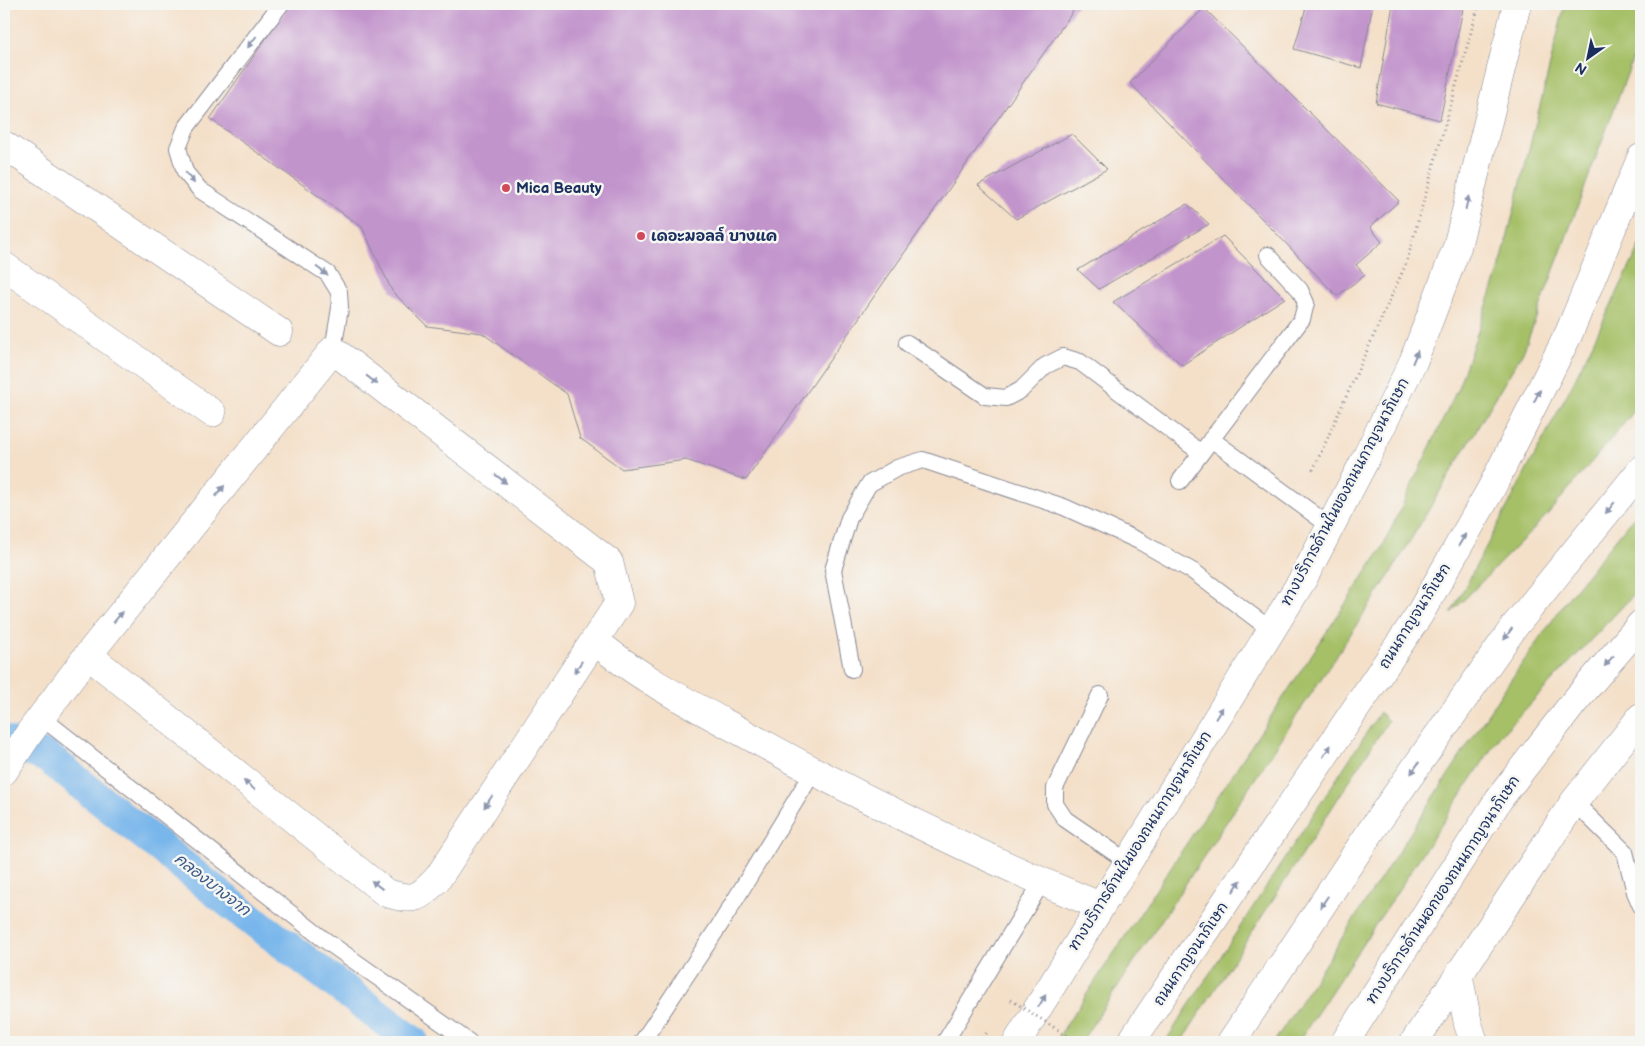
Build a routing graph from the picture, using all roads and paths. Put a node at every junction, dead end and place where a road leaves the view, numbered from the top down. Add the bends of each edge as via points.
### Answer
1 (281, 4) edge
2 (1479, 4) edge
3 (1517, 4) edge
4 (4, 145) edge
5 (1641, 158) edge
6 (1268, 255) dead end
7 (4, 266) edge
8 (280, 332) dead end
9 (906, 343) dead end
10 (333, 350) junction
11 (212, 413) dead end
12 (1211, 439) junction
13 (1201, 453) junction
14 (1313, 470) dead end
15 (1641, 470) edge
16 (1180, 481) dead end
17 (1330, 526) junction
18 (1641, 624) edge
19 (1271, 630) junction
20 (595, 641) junction
21 (88, 655) junction
22 (852, 669) dead end
23 (1100, 695) dead end
24 (1641, 717) edge
25 (35, 724) junction
26 (4, 771) edge
27 (813, 772) junction
28 (1574, 802) junction
29 (1128, 862) junction
30 (1042, 882) junction
31 (1100, 906) junction
32 (1641, 906) edge
33 (1459, 978) junction
34 (1011, 1000) dead end
35 (469, 1042) edge
36 (642, 1042) edge
37 (945, 1042) edge
38 (1017, 1042) edge
39 (1077, 1042) edge
40 (1131, 1042) edge
41 (1230, 1042) edge
42 (1344, 1042) edge
43 (1414, 1042) edge
44 (1474, 1042) edge

1 -> 10 lane via 186,128 178,148 185,172 200,190 328,274 339,292 340,308
2 - 14 path via 1406,264
17 -> 3 main road, ทางบริการด้านในของถนนกาญจนาภิเษก via 1413,362 1457,247
4 - 8 main road
40 -> 5 main road, ถนนกาญจนาภิเษก via 1423,607 1491,489 1569,333
6 - 12 lane via 1300,290 1306,303 1302,319
7 - 11 main road
9 - 13 lane via 985,396 1006,398 1021,390 1045,366 1063,357 1080,362
10 -> 20 main road via 609,562 619,603
21 -> 10 main road
12 - 13 lane
12 - 17 lane
13 - 16 lane
15 -> 41 main road via 1514,626 1373,828
17 - 19 main road, ทางบริการด้านในของถนนกาญจนาภิเษก via 1303,579
18 -> 42 main road, ทางบริการด้านนอกของถนนกาญจนาภิเษก via 1575,701 1499,799
19 - 22 lane via 1194,572 1139,541 1064,507 923,460 897,468 869,484 849,518 833,570
29 -> 19 main road, ทางบริการด้านในของถนนกาญจนาภิเษก
20 -> 21 main road via 438,878 424,893 408,899 386,892
20 - 27 main road via 644,678
21 - 25 main road
23 - 29 lane via 1055,788 1055,804 1065,819
24 - 28 main road
25 - 26 main road
25 - 35 lane via 322,938
27 - 30 main road
27 - 36 lane via 721,924
28 - 32 lane via 1625,852
28 - 33 main road
29 - 31 main road, ทางบริการด้านในของถนนกาญจนาภิเษก
30 - 31 main road
30 - 37 lane
38 -> 31 main road, ทางบริการด้านในของถนนกาญจนาภิเษก
33 - 43 main road
33 - 44 main road
34 - 39 path, bridge

